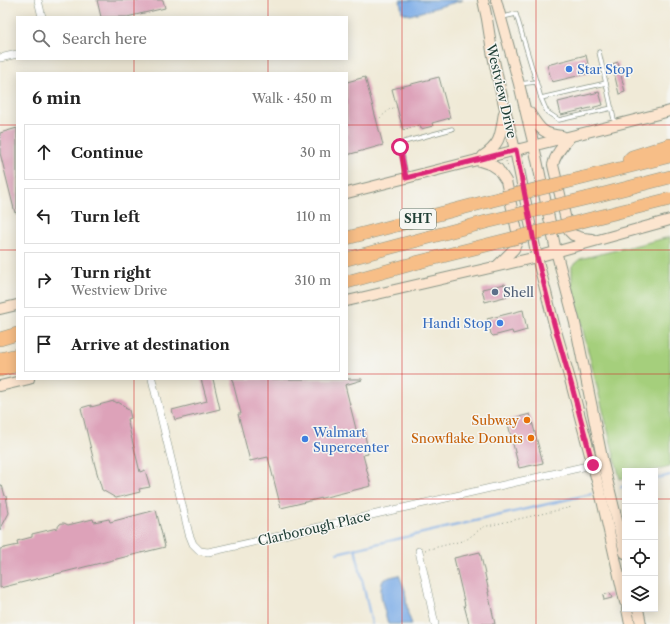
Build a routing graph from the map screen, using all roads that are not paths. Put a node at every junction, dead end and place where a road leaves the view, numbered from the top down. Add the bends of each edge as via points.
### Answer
1 (38, 0) edge
2 (483, 0) edge
3 (496, 0) edge
4 (42, 16) edge
5 (501, 18) junction
6 (487, 19) junction
7 (599, 52) dead end
8 (16, 54) edge
9 (0, 58) edge
10 (536, 82) junction
11 (606, 83) junction
12 (519, 84) junction
13 (541, 98) junction
14 (524, 104) junction
15 (612, 108) junction
16 (505, 109) junction
17 (670, 111) edge
18 (616, 125) junction
19 (452, 129) dead end
20 (570, 137) junction
21 (670, 145) edge
22 (534, 146) junction
23 (516, 150) junction
24 (670, 156) edge
25 (476, 160) junction
26 (621, 168) junction
27 (670, 177) edge
28 (406, 178) junction
29 (348, 193) edge
30 (670, 199) edge
31 (670, 220) edge
32 (348, 238) edge
33 (597, 240) junction
34 (556, 251) junction
35 (537, 257) junction
36 (348, 259) edge
37 (498, 265) junction
38 (348, 282) edge
39 (348, 301) edge
40 (16, 305) edge
41 (0, 309) edge
42 (16, 334) edge
43 (0, 339) edge
44 (16, 355) edge
45 (0, 359) edge
46 (16, 365) edge
47 (0, 370) edge
48 (25, 380) edge
49 (152, 380) edge
50 (0, 386) edge
51 (603, 463) junction
52 (593, 465) junction
53 (622, 541) edge
54 (419, 551) road end
55 (622, 589) edge
56 (628, 612) edge
57 (639, 612) edge
58 (435, 624) edge
59 (630, 624) edge
60 (641, 624) edge

1 - 4 street
2 - 6 main road, Westview Drive
3 - 5 main road, Westview Drive
5 - 6 main road
5 - 10 lane via 516,14
5 - 12 main road, Westview Drive
6 - 16 main road, Westview Drive
7 - 11 lane
8 - 9 street
10 - 12 lane
10 - 13 lane
11 - 13 lane
11 - 15 lane
12 - 14 main road, Westview Drive
13 - 15 lane via 547,112 559,120
14 - 20 main road via 538,126 546,133
14 - 22 main road, Westview Drive
15 - 18 lane
16 - 23 main road, Westview Drive
16 - 25 main road via 498,142
17 - 18 main road
18 - 20 main road
19 - 28 lane via 404,142 400,147
20 - 22 main road
20 - 33 main road via 553,165 566,220 573,235
21 - 26 highway via 632,157
22 - 23 main road
22 - 34 main road, Westview Drive
23 - 25 main road
23 - 35 main road, Westview Drive
24 - 26 highway, SHT
25 - 28 main road
25 - 37 main road via 498,169 506,181 517,231 514,249
26 - 32 highway, SHT, bridge
27 - 36 highway, SHT, bridge
28 - 29 main road
30 - 38 highway, bridge
31 - 33 main road
33 - 34 main road
34 - 35 main road
34 - 51 main road, Westview Drive via 575,324
35 - 37 main road
35 - 52 main road, Westview Drive
37 - 39 main road
40 - 41 main road
42 - 43 highway
44 - 45 highway
46 - 47 highway
48 - 50 main road
49 - 52 street, Clarborough Place via 189,534 193,544 200,551 208,552
51 - 52 street, Clarborough Place
51 - 53 main road, Westview Drive
52 - 55 main road, Westview Drive
54 - 58 street
56 - 59 main road
57 - 60 main road

